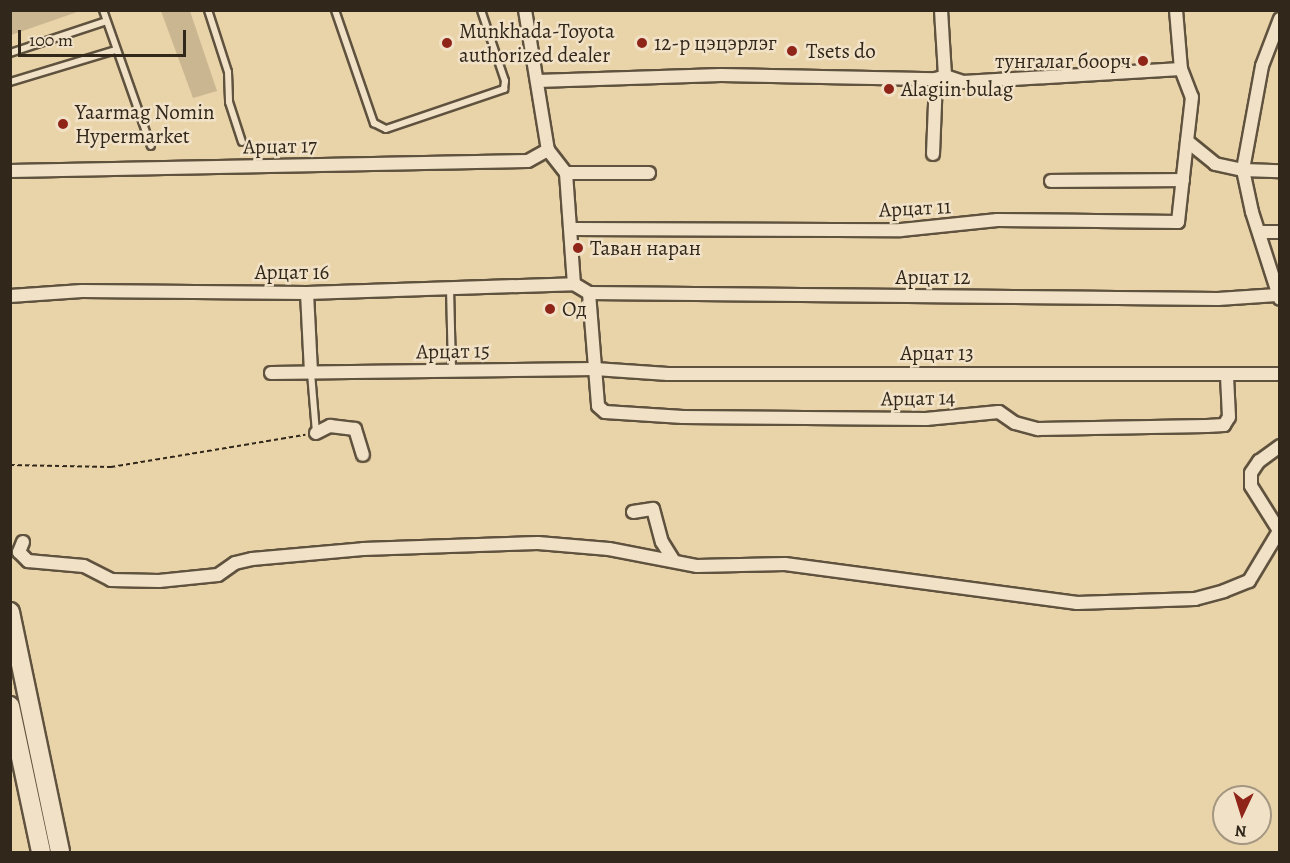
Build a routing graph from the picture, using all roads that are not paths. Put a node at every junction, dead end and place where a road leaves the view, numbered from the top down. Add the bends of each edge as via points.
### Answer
1 (103, 10) edge
2 (208, 10) edge
3 (335, 10) edge
4 (481, 10) edge
5 (525, 10) edge
6 (941, 10) edge
7 (1176, 10) edge
8 (1280, 19) edge
9 (104, 22) junction
10 (115, 50) junction
11 (10, 53) edge
12 (1181, 69) junction
13 (940, 78) junction
14 (537, 81) junction
15 (10, 82) edge
16 (1187, 141) junction
17 (242, 142) dead end
18 (151, 146) dead end
19 (548, 150) junction
20 (933, 154) dead end
21 (1243, 170) junction
22 (10, 171) edge
23 (1280, 171) edge
24 (567, 173) junction
25 (649, 173) dead end
26 (1183, 180) junction
27 (1051, 181) dead end
28 (573, 229) junction
29 (1260, 232) junction
30 (1280, 232) edge
31 (574, 284) junction
32 (450, 288) junction
33 (307, 292) junction
34 (589, 293) junction
35 (10, 296) edge
36 (1278, 297) edge
37 (595, 369) junction
38 (452, 370) junction
39 (271, 373) dead end
40 (311, 373) junction
41 (1280, 374) edge
42 (1227, 376) junction
43 (316, 433) joint
44 (1280, 446) edge
45 (363, 454) dead end
46 (633, 512) dead end
47 (1279, 531) edge
48 (19, 549) dead end
49 (674, 561) junction
50 (10, 612) edge
51 (10, 706) edge
52 (41, 852) edge
53 (60, 852) edge

1 - 9 lane
2 - 17 lane via 228,72 229,102
3 - 4 lane via 374,123 386,129 504,89 505,81
5 - 14 street
6 - 13 street
7 - 12 street, Арцат 11
8 - 21 street via 1262,66
9 - 10 lane
9 - 11 lane
10 - 15 lane
10 - 18 lane
12 - 13 street via 963,82
12 - 16 street, Арцат 11 via 1192,97
13 - 14 street via 721,75
13 - 20 street
14 - 19 street
16 - 21 street via 1215,164
16 - 26 street, Арцат 11
19 - 22 street, Арцат 17 via 528,161
19 - 24 street
21 - 23 street
21 - 29 street
24 - 25 street
24 - 28 street
26 - 27 street
26 - 28 street, Арцат 11 via 1178,222 997,220 901,230
28 - 31 street
29 - 30 street
29 - 36 street
31 - 32 street, Арцат 16
31 - 34 street
32 - 33 street, Арцат 16
32 - 38 lane
33 - 35 street, Арцат 16 via 82,291
33 - 40 street
34 - 36 street, Арцат 12
34 - 37 street
37 - 38 street, Арцат 15
37 - 42 street, Арцат 13 via 668,374
37 - 42 street, Арцат 14 via 598,406 616,414 926,419 999,412 1015,423 1038,429 1072,430 1224,425 1229,417
38 - 40 street, Арцат 15
39 - 40 street, Арцат 15
40 - 43 lane
41 - 42 street, Арцат 13
43 - 45 street via 330,426 355,429
44 - 47 street via 1259,461 1251,473 1251,486
46 - 49 street via 653,509 662,542
47 - 49 street via 1249,581 1195,599 1077,603 785,564 716,567
48 - 49 street via 27,561 84,566 111,580 159,581 218,575 235,563 252,559 438,543 538,543 609,549
50 - 53 main road
51 - 52 main road

